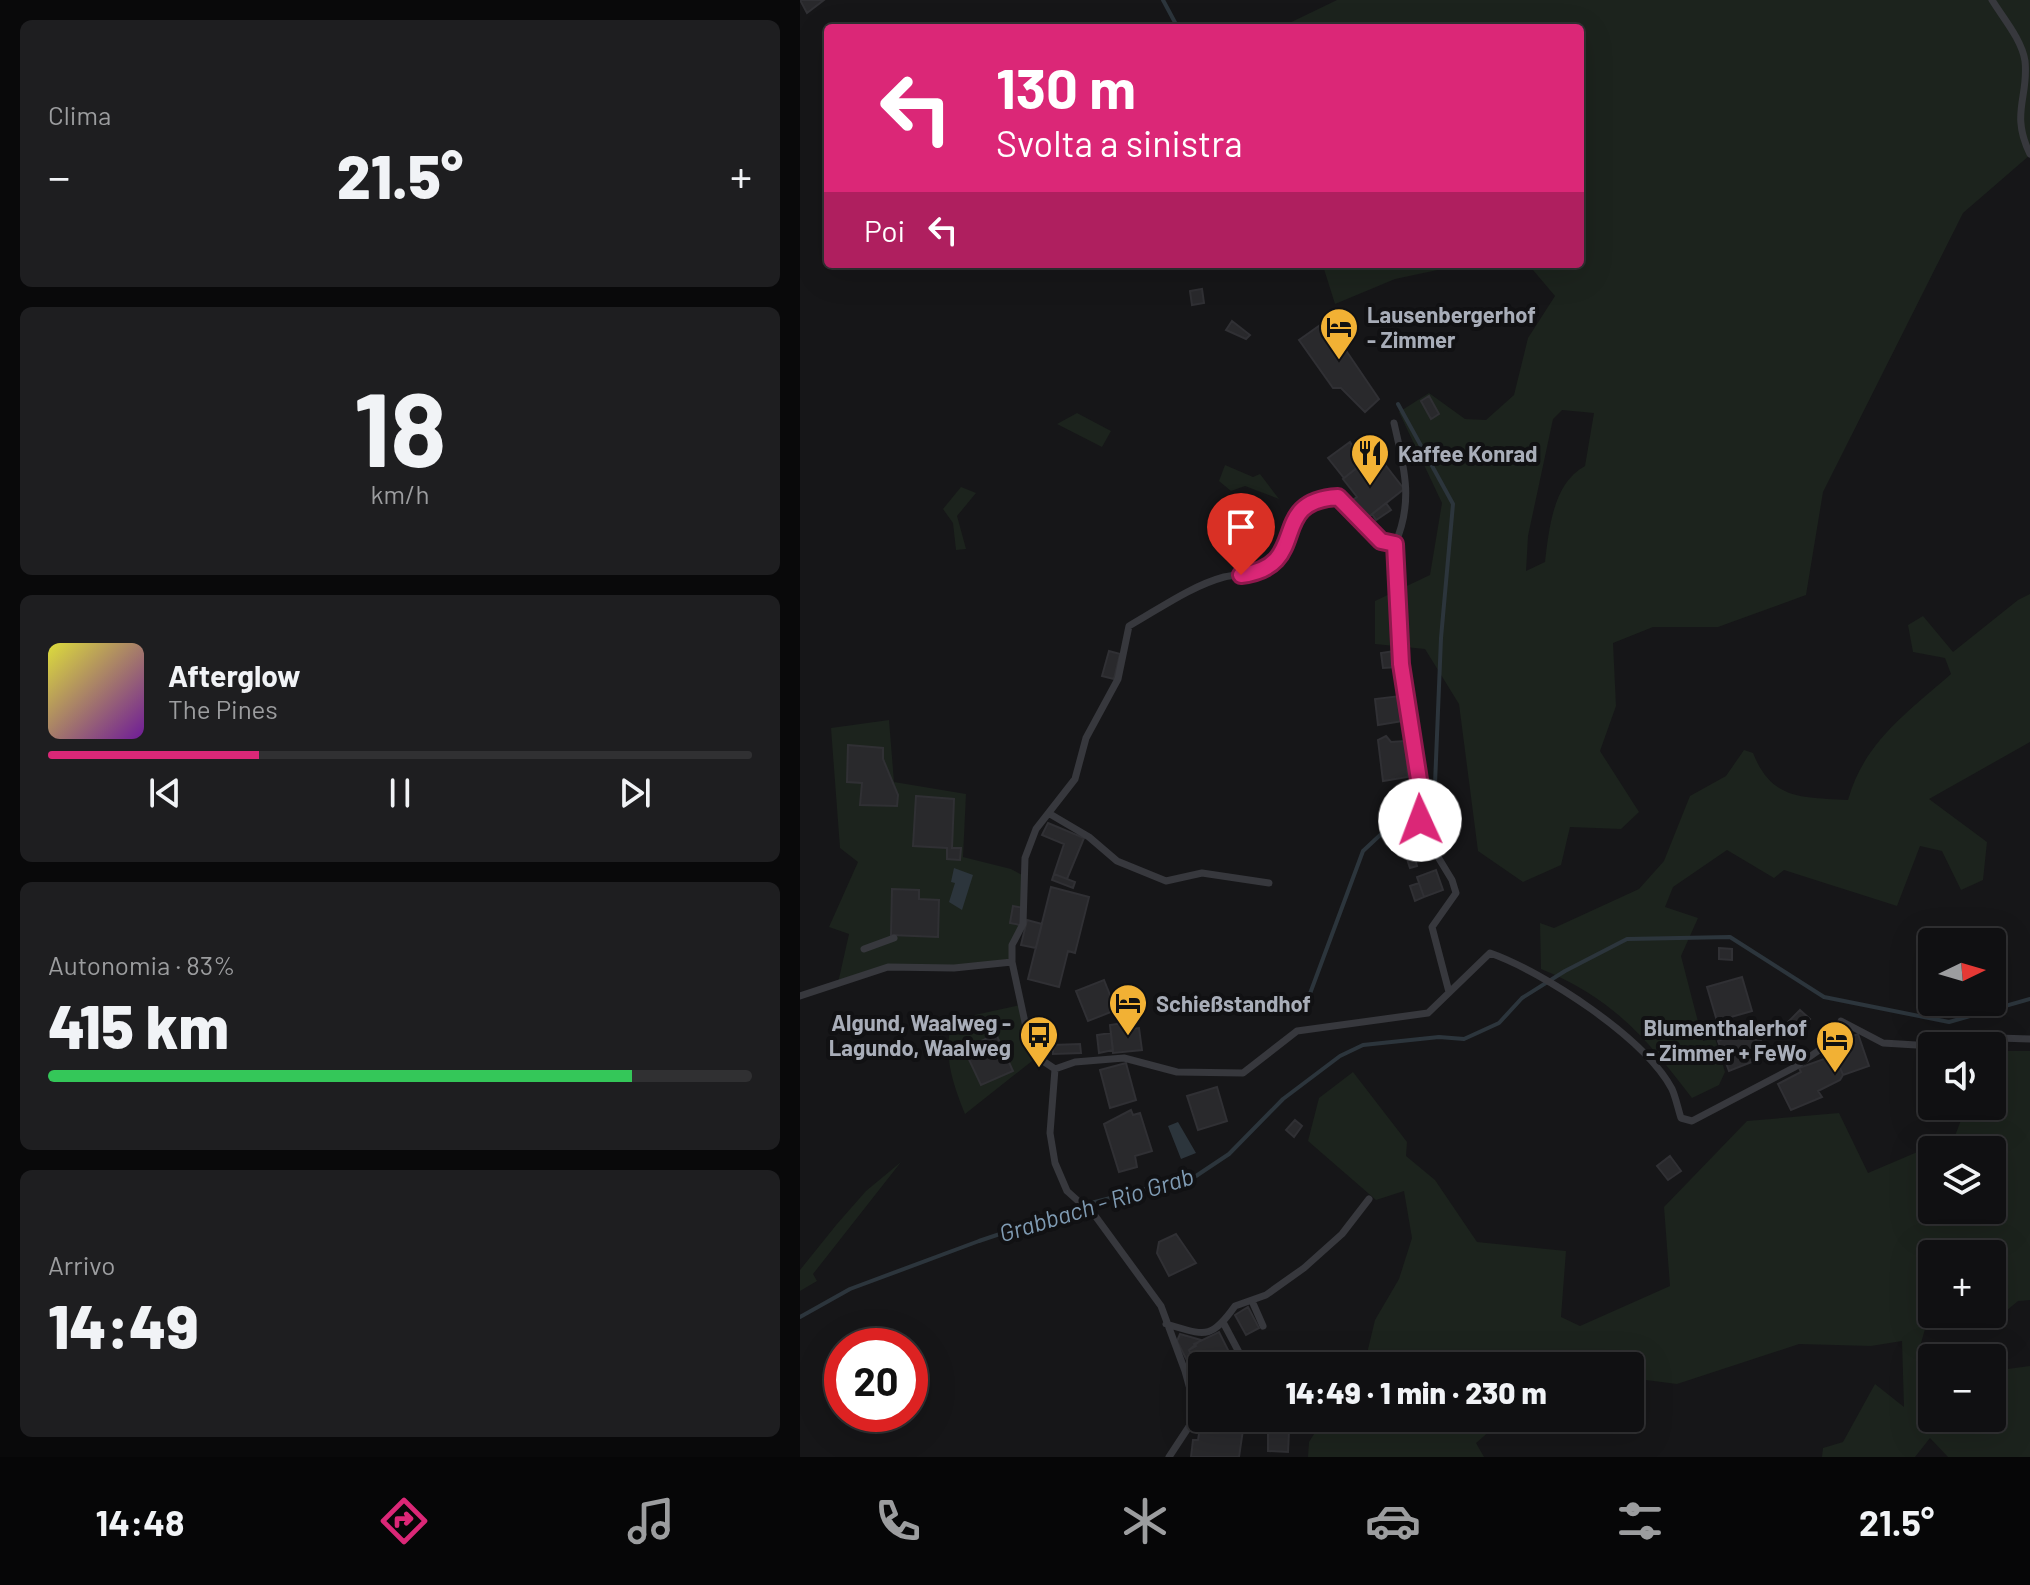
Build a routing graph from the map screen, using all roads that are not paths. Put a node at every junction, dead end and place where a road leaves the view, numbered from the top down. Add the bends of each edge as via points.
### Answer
1 (1992, 0) edge
2 (2030, 154) edge
3 (1394, 423) dead end
4 (1395, 544) junction
5 (1050, 814) junction
6 (1269, 883) dead end
7 (894, 938) dead end
8 (864, 949) dead end
9 (1012, 962) junction
10 (1449, 992) junction
11 (800, 996) edge
12 (2006, 1038) edge
13 (2030, 1039) edge
14 (1918, 1045) edge
15 (1055, 1069) junction
16 (1369, 1199) dead end
17 (1252, 1301) junction
18 (1166, 1324) junction
19 (1224, 1324) junction
20 (1263, 1326) dead end
21 (1239, 1352) edge
22 (1169, 1457) edge

1 - 2 lane via 2023,51 2019,107
3 - 4 lane via 1409,490
4 - 5 lane via 1381,541 1338,497 1316,498 1293,518 1283,552 1272,567 1223,577 1129,626 1118,679 1086,738 1075,779
4 - 10 lane via 1401,664 1422,799 1420,820 1456,893 1432,927
5 - 6 lane via 1117,861 1166,881 1202,873
5 - 9 lane via 1036,829 1025,858 1023,924 1012,945
7 - 8 lane
9 - 11 lane via 888,967
9 - 15 lane via 1029,1041 1037,1057
10 - 14 lane via 1490,953 1558,987 1621,1033 1672,1088 1681,1118 1692,1121 1795,1067 1835,1039 1841,1021 1883,1043
10 - 15 lane via 1428,1013 1297,1031 1243,1073 1177,1072 1124,1058
12 - 13 lane
15 - 18 lane via 1050,1133 1055,1163 1072,1196 1096,1217 1161,1306
16 - 17 lane via 1324,1252
17 - 19 lane via 1235,1306
17 - 20 lane
18 - 19 lane via 1203,1333
18 - 22 lane via 1195,1407 1192,1422
19 - 21 lane

